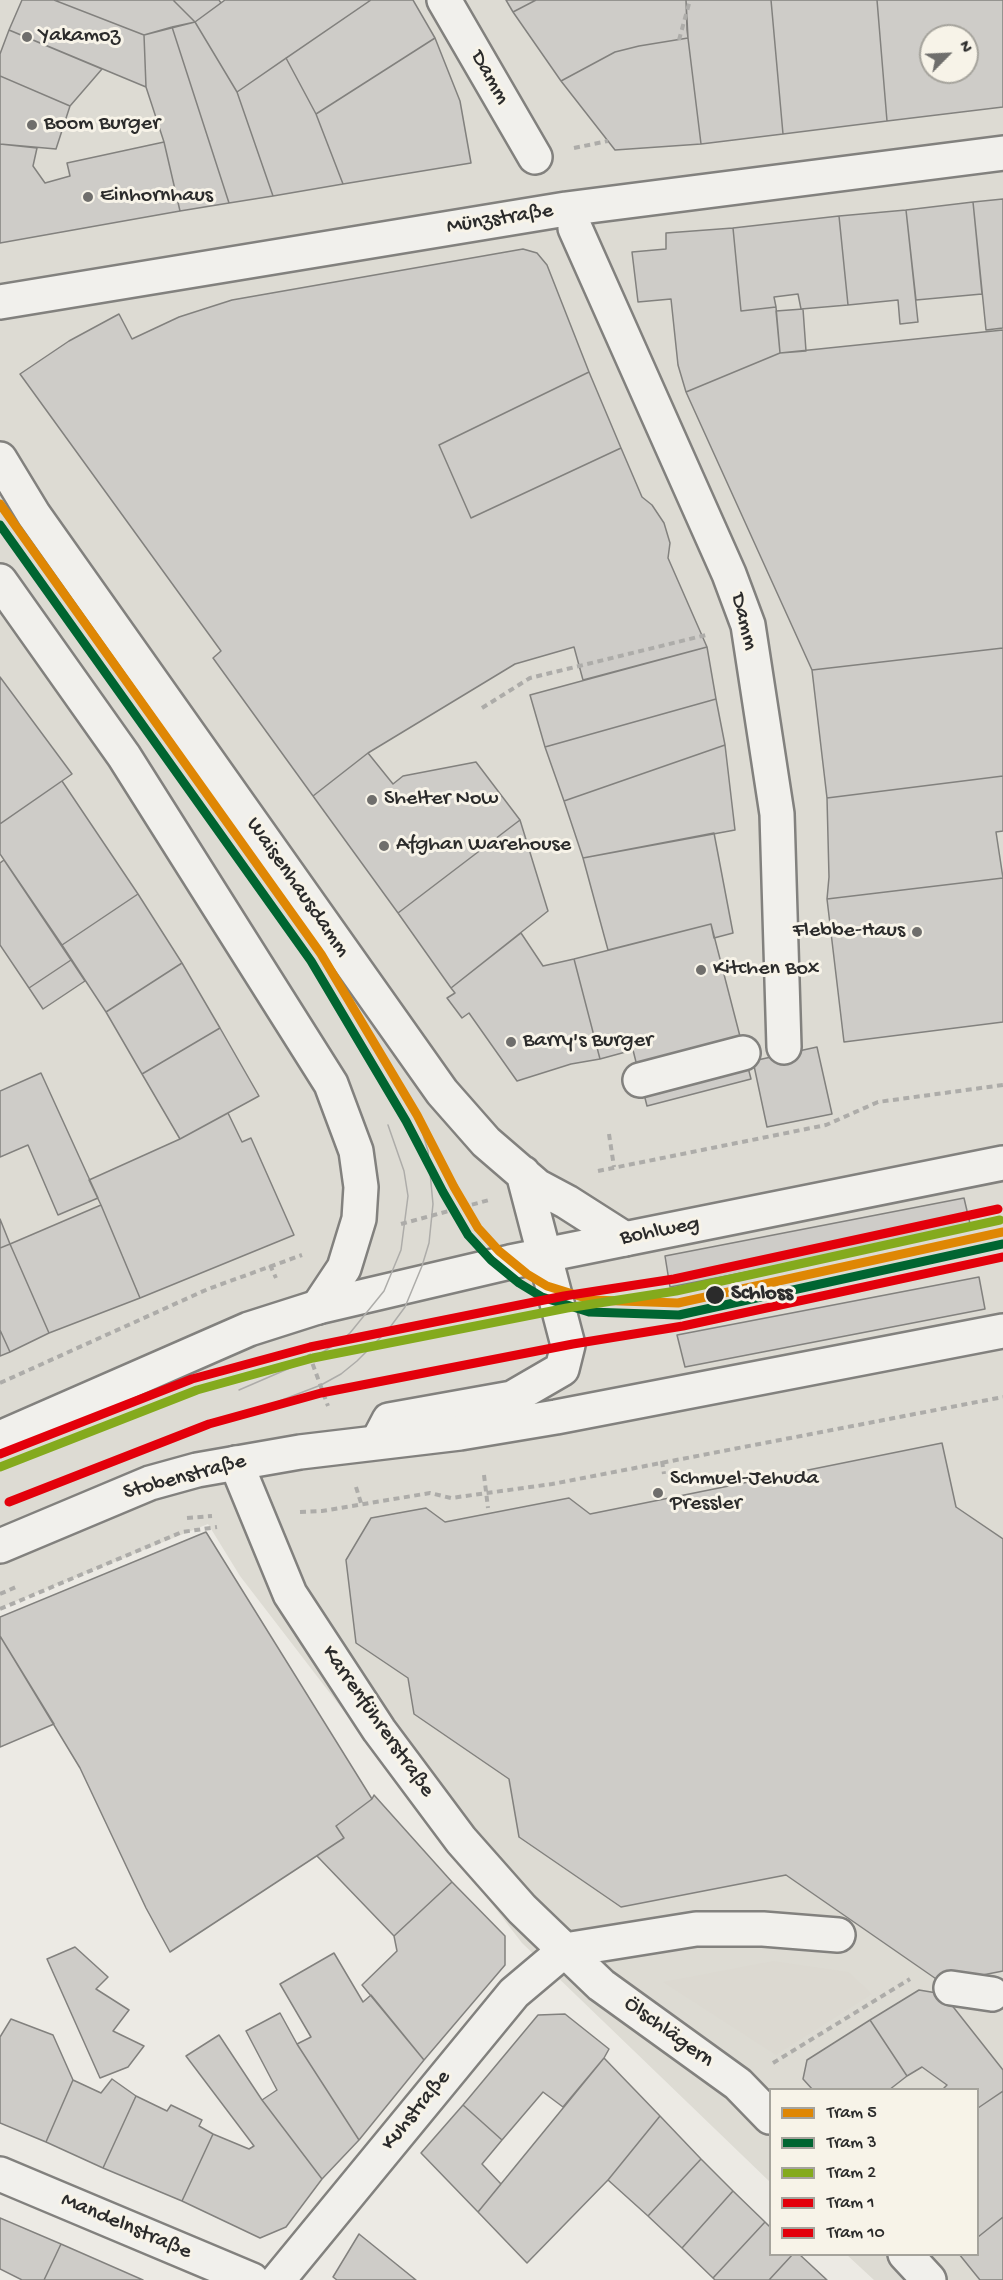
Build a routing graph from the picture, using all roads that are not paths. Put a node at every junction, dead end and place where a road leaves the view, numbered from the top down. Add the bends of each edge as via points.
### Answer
1 (444, 0) edge
2 (1003, 153) edge
3 (535, 157) dead end
4 (575, 228) dead end
5 (0, 302) edge
6 (0, 459) edge
7 (9, 480) edge
8 (0, 582) edge
9 (784, 1047) dead end
10 (743, 1053) dead end
11 (640, 1080) dead end
12 (1003, 1163) edge
13 (529, 1183) junction
14 (625, 1239) junction
15 (544, 1255) junction
16 (305, 1311) junction
17 (1003, 1331) edge
18 (0, 1438) edge
19 (378, 1442) junction
20 (236, 1463) junction
21 (0, 1546) edge
22 (838, 1935) dead end
23 (565, 1950) junction
24 (951, 1988) road end
25 (999, 1999) edge
26 (769, 2115) edge
27 (0, 2174) edge
28 (906, 2256) edge
29 (252, 2280) edge
30 (278, 2280) edge
31 (929, 2280) edge

1 - 3 street, Damm
2 - 5 street, Münzstraße via 566,210
4 - 9 street, Damm via 748,625 777,814
6 - 7 street, Waisenhausdamm
7 - 13 street, Waisenhausdamm via 442,1092
8 - 16 street via 124,756 331,1084 356,1150 361,1186 359,1219 344,1268
10 - 11 street
12 - 14 street, Bohlweg
13 - 14 street, Waisenhausdamm
13 - 15 street
14 - 15 street, Bohlweg
15 - 16 street, Bohlweg
15 - 19 street via 568,1345 562,1369 512,1398 389,1420
16 - 18 street via 249,1329
17 - 19 street via 639,1403 460,1433
19 - 20 street, Stobenstraße
20 - 21 street, Stobenstraße via 150,1483
20 - 23 street, Karrenführerstraße via 290,1594 379,1730 461,1840 522,1909
22 - 23 street via 696,1929
23 - 26 street, Ölschlägern via 601,1985 738,2084
23 - 30 street, Kuhstraße via 514,1993
24 - 25 street
27 - 29 street, Mandelnstraße
28 - 31 street

